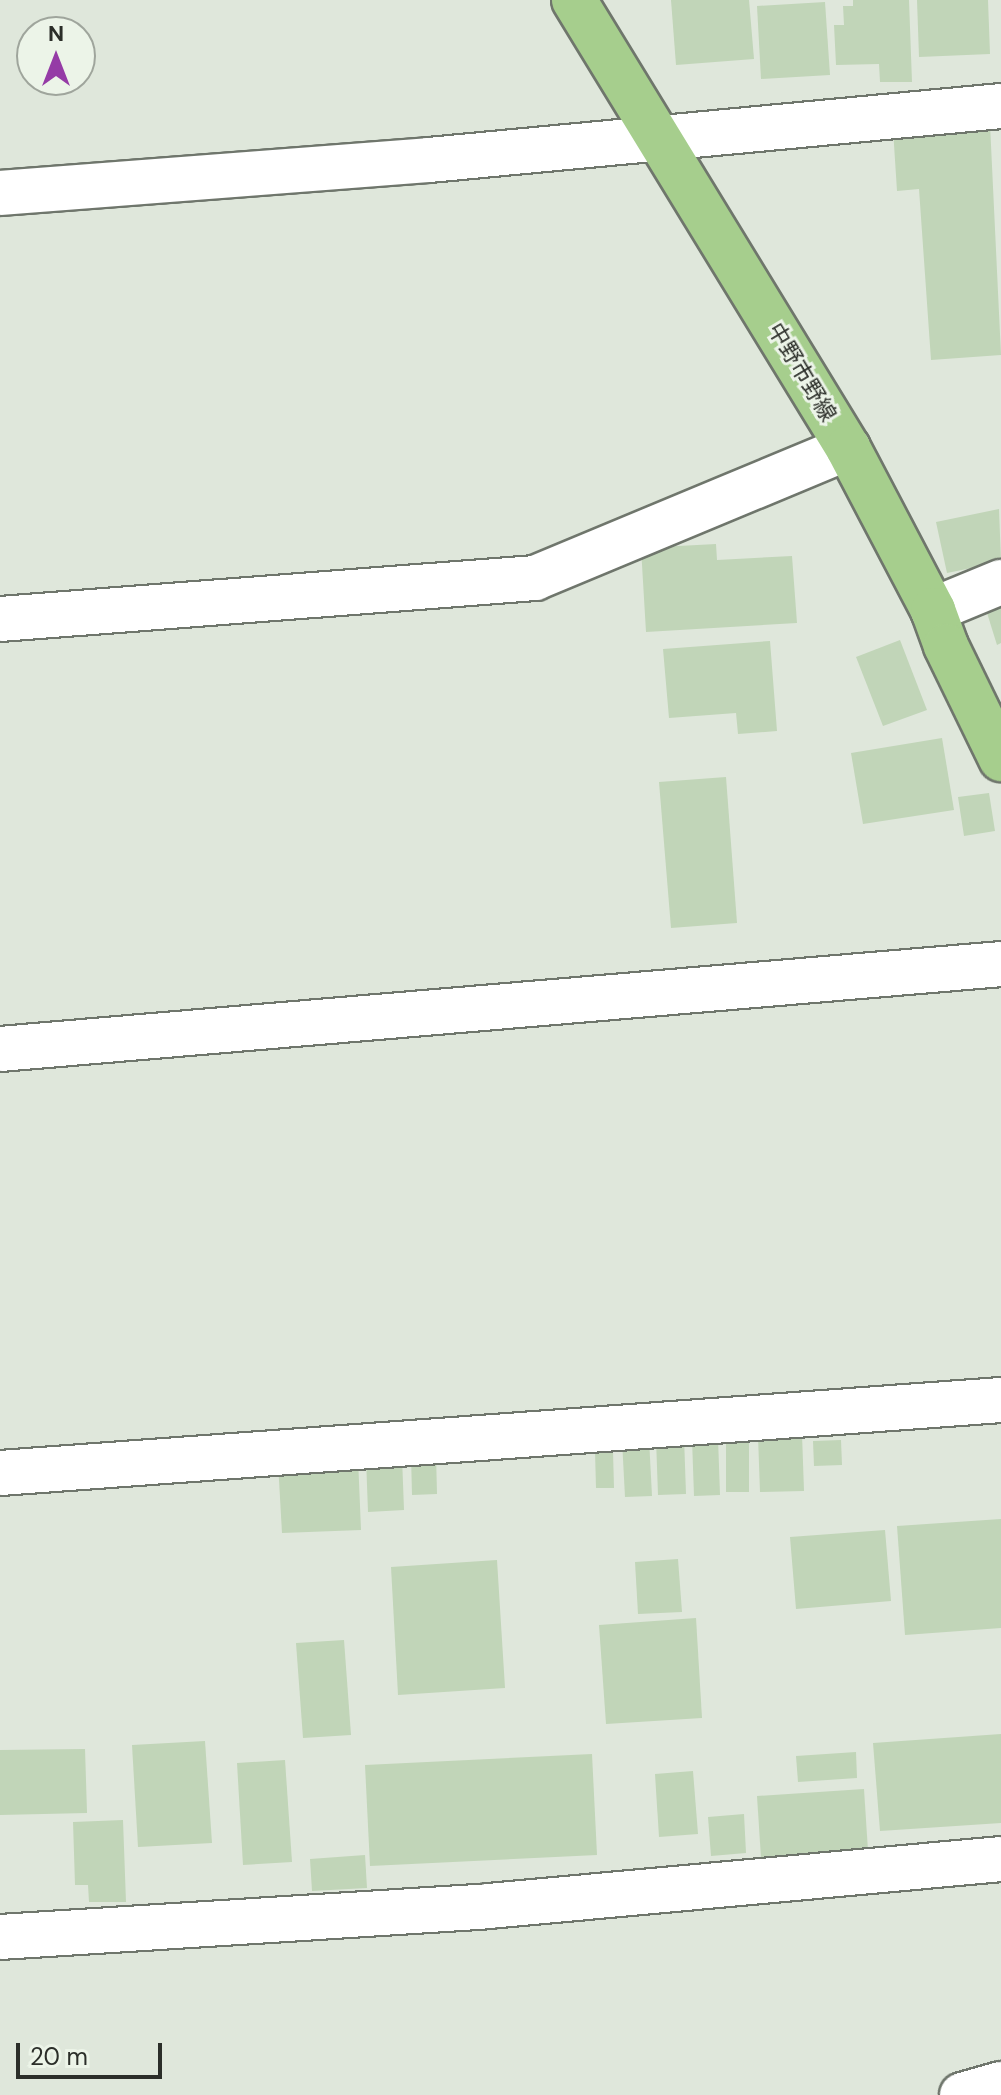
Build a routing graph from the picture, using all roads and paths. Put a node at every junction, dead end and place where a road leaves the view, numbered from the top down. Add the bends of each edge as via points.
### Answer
1 (574, 0) edge
2 (1001, 106) edge
3 (659, 136) junction
4 (0, 193) edge
5 (848, 448) junction
6 (1001, 582) edge
7 (933, 610) junction
8 (0, 619) edge
9 (1001, 759) edge
10 (1001, 964) edge
11 (0, 1049) edge
12 (1001, 1400) edge
13 (0, 1473) edge
14 (1001, 1859) edge
15 (0, 1937) edge
16 (1001, 2084) edge
17 (962, 2095) edge

1 - 3 main road, 中野市野線
2 - 3 street
3 - 4 street via 429,160
3 - 5 main road, 中野市野線
5 - 7 main road, 中野市野線
5 - 8 street via 535,578
6 - 7 street
7 - 9 main road, 中野市野線
10 - 11 street
12 - 13 street
14 - 15 street via 489,1906
16 - 17 street

